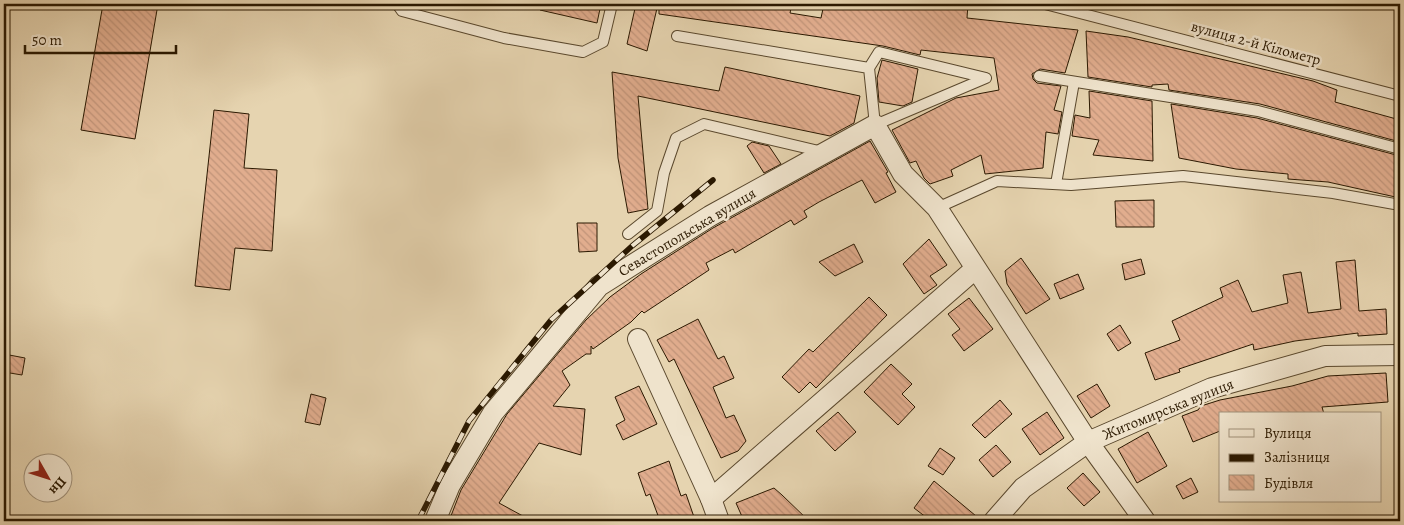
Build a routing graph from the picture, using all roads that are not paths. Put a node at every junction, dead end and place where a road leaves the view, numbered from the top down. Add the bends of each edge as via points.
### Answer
1 (397, 4) edge
2 (612, 4) edge
3 (1046, 4) edge
4 (677, 36) dead end
5 (869, 68) junction
6 (1039, 76) dead end
7 (1074, 82) junction
8 (1400, 96) edge
9 (875, 125) junction
10 (1400, 149) edge
11 (826, 152) junction
12 (1056, 184) junction
13 (1400, 204) edge
14 (937, 208) junction
15 (628, 234) dead end
16 (976, 269) junction
17 (638, 339) dead end
18 (1400, 355) edge
19 (1088, 442) junction
20 (711, 499) junction
21 (434, 521) edge
22 (719, 521) edge
23 (994, 521) edge
24 (1145, 521) edge

1 - 2 lane via 402,11 504,38 583,52 603,42
3 - 8 lane, вулиця 2-й Кілометр
4 - 5 lane
5 - 9 lane
5 - 9 lane via 879,52 986,78
6 - 7 lane
7 - 10 lane via 1258,110
7 - 12 lane
9 - 11 street, Севастопольська вулиця
9 - 14 street via 903,174
11 - 15 lane via 704,124 676,138 664,173 657,211
11 - 21 street, Севастопольська вулиця via 710,216 600,286 493,413 450,485
12 - 13 lane via 1183,176
12 - 14 lane via 997,181
14 - 16 street
16 - 19 street
16 - 20 street
17 - 20 street
18 - 19 street, Житомирська вулиця via 1325,356 1212,388
19 - 23 street, Житомирська вулиця via 1022,488
19 - 24 street
20 - 22 street

